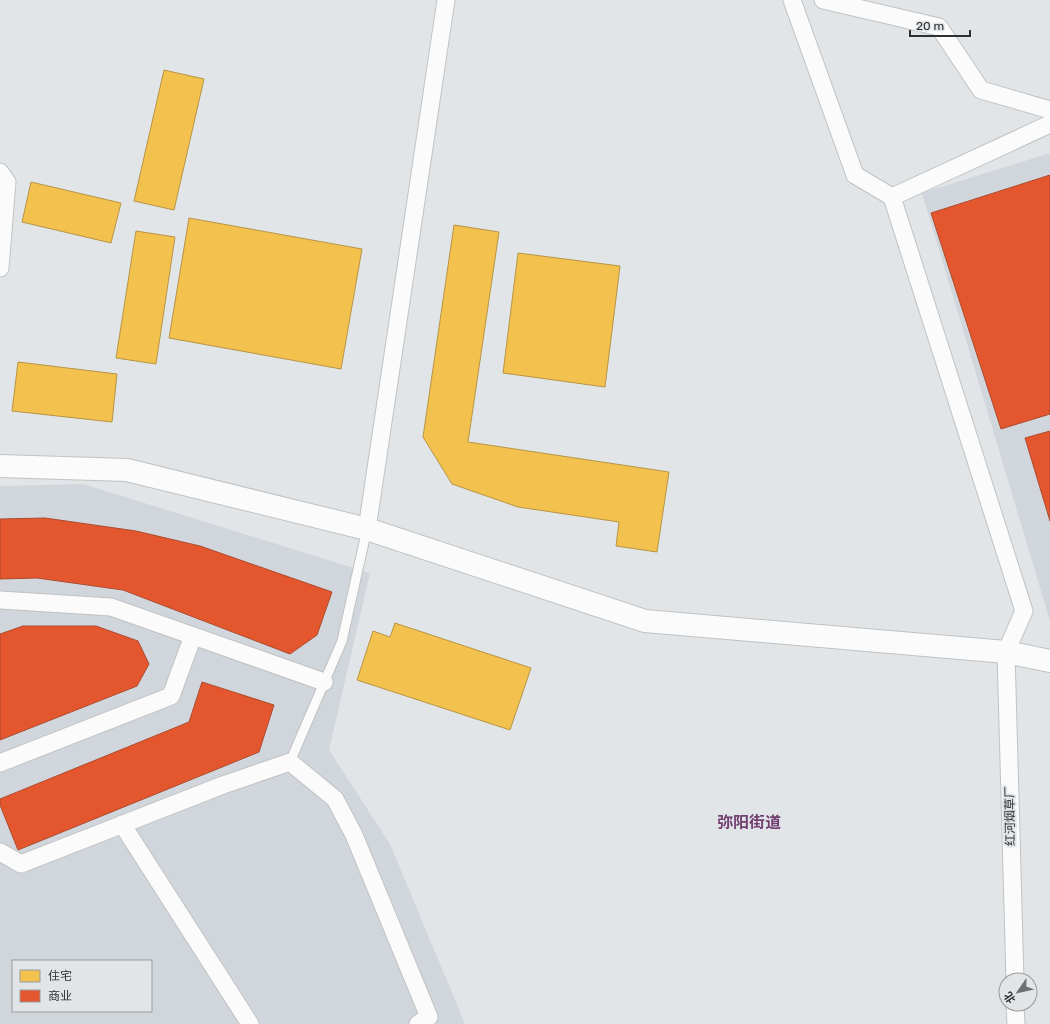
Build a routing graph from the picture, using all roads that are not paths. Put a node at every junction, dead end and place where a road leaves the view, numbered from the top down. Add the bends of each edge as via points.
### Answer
1 (446, 0) edge
2 (792, 0) edge
3 (824, 0) edge
4 (1050, 110) edge
5 (1050, 124) edge
6 (0, 172) edge
7 (892, 197) junction
8 (0, 268) edge
9 (0, 466) edge
10 (368, 529) junction
11 (0, 600) edge
12 (193, 636) junction
13 (1006, 652) junction
14 (1050, 661) edge
15 (324, 682) junction
16 (290, 762) junction
17 (0, 763) edge
18 (122, 824) junction
19 (0, 852) edge
20 (1015, 972) edge
21 (1015, 1012) edge
22 (250, 1024) edge
23 (418, 1024) edge
24 (1016, 1024) edge

1 - 10 street
2 - 7 street via 855,175
3 - 4 street via 940,27 981,90
5 - 7 street
6 - 8 street via 8,182
7 - 13 street via 1024,611
9 - 10 street via 127,470
10 - 13 street via 645,621
10 - 15 lane via 342,641
11 - 12 street via 111,607
12 - 15 street
12 - 17 street via 171,696
13 - 14 street
13 - 20 street, 红河烟草厂
15 - 16 lane
16 - 18 street
16 - 23 street via 335,799 354,835 429,1017
18 - 19 street via 21,864
18 - 22 street
21 - 24 street

